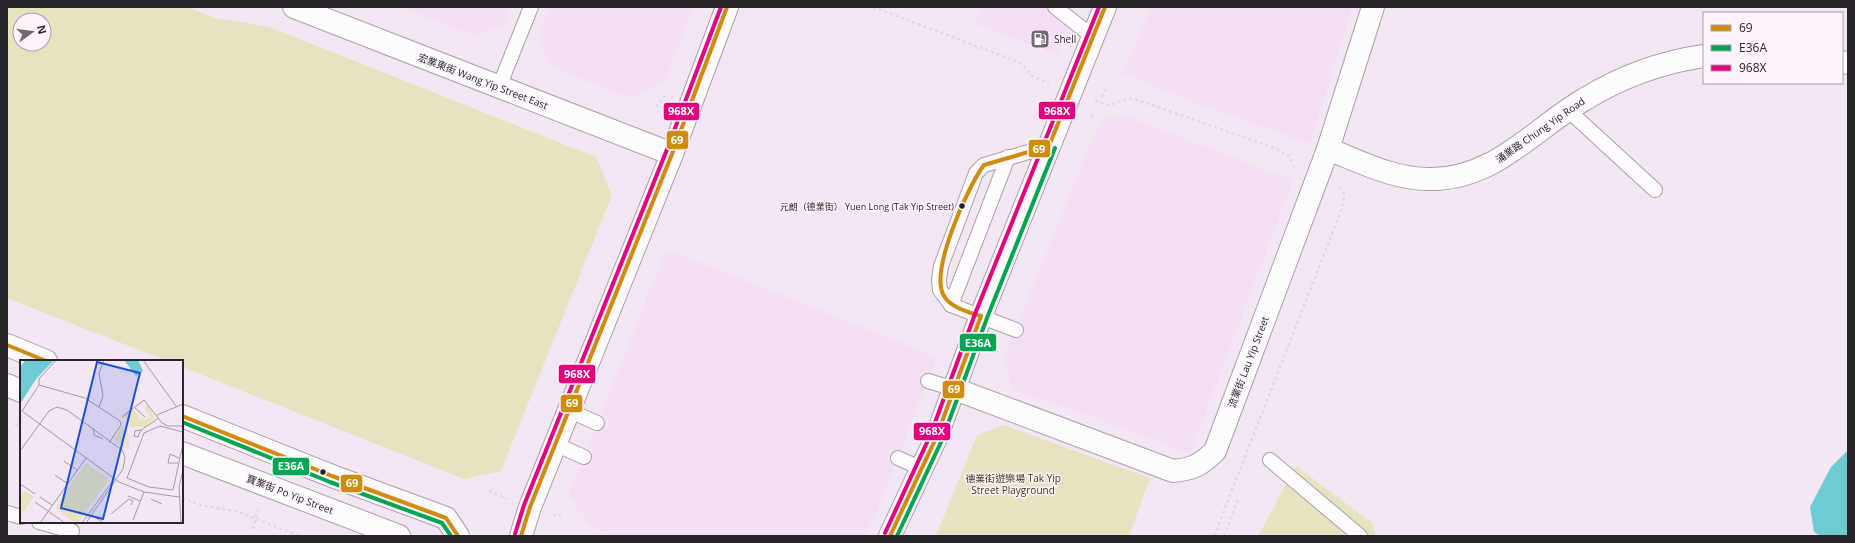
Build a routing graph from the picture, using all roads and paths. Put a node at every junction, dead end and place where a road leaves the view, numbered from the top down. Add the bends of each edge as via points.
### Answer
1 (531, 7) edge
2 (727, 7) edge
3 (873, 7) edge
4 (1055, 7) edge
5 (1105, 7) edge
6 (1373, 7) edge
7 (307, 9) edge
8 (1093, 37) junction
9 (1703, 56) edge
10 (1055, 86) dead end
11 (499, 87) junction
12 (1106, 89) dead end
13 (1102, 97) dead end
14 (1091, 100) dead end
15 (1568, 110) junction
16 (1094, 112) dead end
17 (1091, 117) dead end
18 (1049, 146) junction
19 (1328, 149) junction
20 (672, 154) junction
21 (1008, 157) junction
22 (1300, 172) dead end
23 (1340, 188) dead end
24 (1655, 190) dead end
25 (951, 305) junction
26 (981, 316) junction
27 (1016, 330) dead end
28 (7, 345) edge
29 (44, 360) edge
30 (928, 381) dead end
31 (7, 385) edge
32 (955, 389) junction
33 (20, 391) edge
34 (568, 410) junction
35 (183, 416) edge
36 (597, 423) dead end
37 (15, 424) dead end
38 (20, 426) edge
39 (555, 444) junction
40 (183, 453) edge
41 (584, 457) dead end
42 (898, 458) dead end
43 (1270, 460) dead end
44 (922, 469) junction
45 (489, 491) dead end
46 (183, 498) edge
47 (502, 498) dead end
48 (1238, 500) dead end
49 (258, 508) dead end
50 (7, 513) edge
51 (551, 515) dead end
52 (561, 515) dead end
53 (20, 517) edge
54 (256, 518) junction
55 (43, 523) edge
56 (253, 529) dead end
57 (72, 531) dead end
58 (299, 536) edge
59 (399, 536) edge
60 (458, 536) edge
61 (521, 536) edge
62 (890, 536) edge
63 (1214, 536) edge
64 (1224, 536) edge
65 (1360, 536) edge

1 - 11 lane
2 - 20 street
3 - 10 path via 1021,63 1032,76
4 - 8 lane
5 - 8 street
6 - 19 street, 流業街 Lau Yip Street
7 - 11 street, 宏業東街 Wang Yip Street East
8 - 18 street
9 - 15 street, 涌業路 Chung Yip Road via 1680,60 1633,75 1608,86
11 - 20 street, 宏業東街 Wang Yip Street East
12 - 13 path
14 - 22 path via 1107,105 1129,98 1138,100 1277,149 1285,153
15 - 19 street, 涌業路 Chung Yip Road via 1500,159 1467,174 1448,178 1399,176
15 - 24 lane
16 - 17 path
18 - 21 lane
18 - 26 street
19 - 32 street, 流業街 Lau Yip Street via 1215,451 1204,462 1192,468 1173,470
20 - 34 street
21 - 25 lane
21 - 25 lane via 984,165 976,173 940,266 940,290
23 - 63 path via 1344,193 1343,206
25 - 26 lane
26 - 27 lane
26 - 32 street
28 - 29 street
30 - 32 lane
31 - 33 street
32 - 44 street
34 - 36 lane
34 - 39 street
35 - 60 street via 446,518
37 - 38 path
39 - 41 lane
39 - 61 street
40 - 59 street, 寶業街 Po Yip Street
42 - 44 lane
43 - 65 lane
44 - 62 street
45 - 47 path
46 - 54 path
48 - 64 path
49 - 54 path
50 - 53 lane
51 - 52 path
54 - 56 path
54 - 58 path
55 - 57 lane

